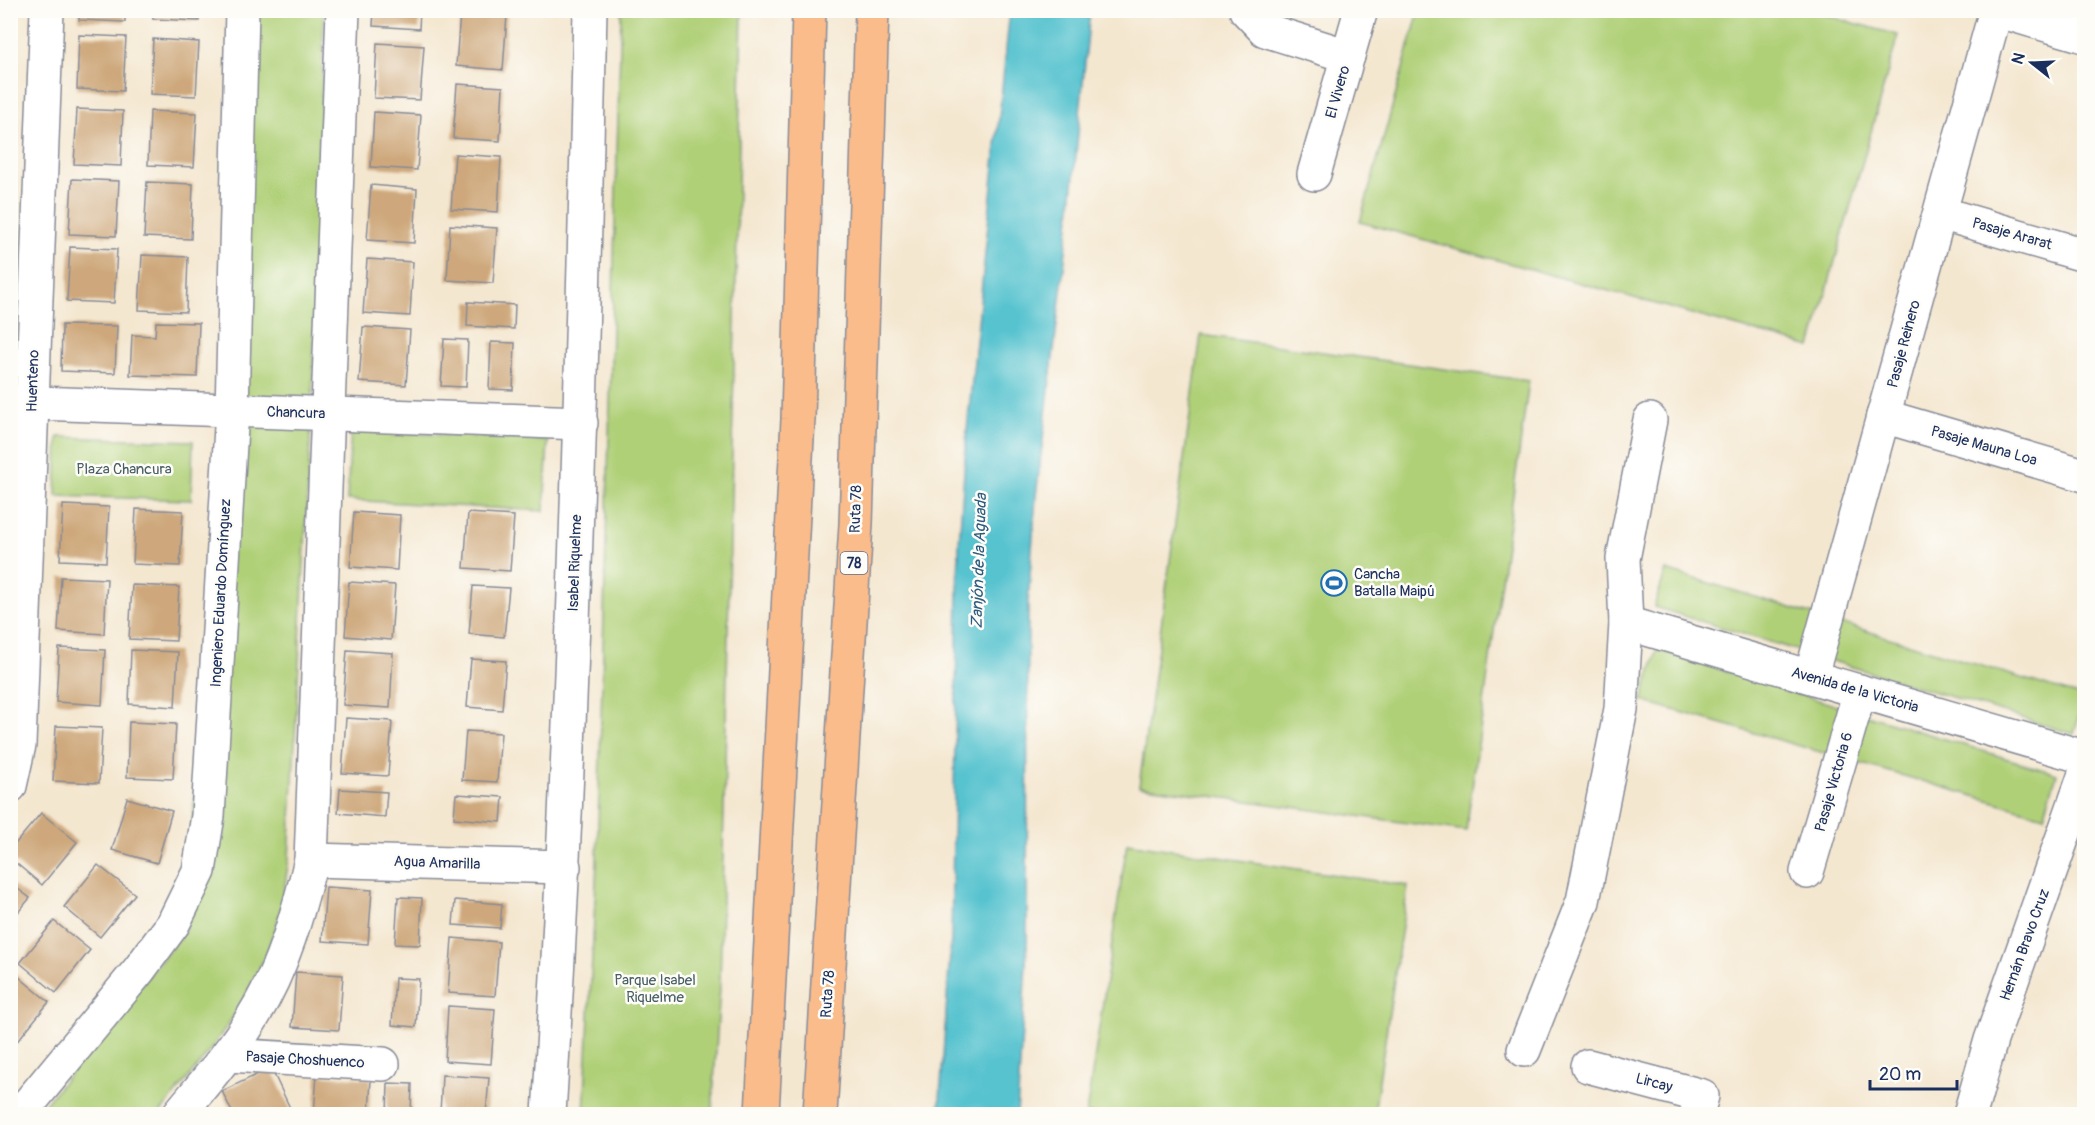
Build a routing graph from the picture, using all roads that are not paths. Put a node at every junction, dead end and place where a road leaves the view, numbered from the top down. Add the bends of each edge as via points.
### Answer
1 (47, 10) edge
2 (242, 10) edge
3 (343, 10) edge
4 (590, 10) edge
5 (809, 10) edge
6 (872, 10) edge
7 (1246, 10) edge
8 (1361, 10) edge
9 (1996, 10) edge
10 (2085, 36) edge
11 (1348, 56) junction
12 (1314, 174) dead end
13 (1940, 213) junction
14 (2085, 255) edge
15 (22, 403) edge
16 (232, 410) junction
17 (327, 414) junction
18 (1884, 416) junction
19 (1650, 420) dead end
20 (581, 423) junction
21 (2085, 475) edge
22 (1626, 622) junction
23 (1811, 676) junction
24 (1860, 691) junction
25 (15, 742) edge
26 (2085, 758) edge
27 (2085, 777) edge
28 (10, 786) edge
29 (311, 860) junction
30 (564, 867) junction
31 (1807, 872) dead end
32 (1524, 1050) dead end
33 (227, 1055) junction
34 (382, 1064) dead end
35 (1588, 1066) dead end
36 (20, 1114) edge
37 (179, 1114) edge
38 (549, 1114) edge
39 (762, 1114) edge
40 (820, 1114) edge
41 (1697, 1114) edge
42 (1970, 1114) edge

1 - 15 street, Huenteno
2 - 16 street, Ingeniero Eduardo Domínguez
3 - 17 street
4 - 20 street, Isabel Riquelme
5 - 39 highway via 798,419
6 - 40 highway, Ruta 78 / 78 via 856,524
7 - 11 street via 1265,30
8 - 11 street, El Vivero
9 - 10 street
9 - 13 street, Pasaje Reinero
11 - 12 street, El Vivero
13 - 14 street, Pasaje Ararat
13 - 18 street, Pasaje Reinero
15 - 16 street, Chancura
15 - 25 street, Huenteno
16 - 17 street, Chancura
16 - 36 street, Ingeniero Eduardo Domínguez via 208,816 200,871 173,924 139,970
17 - 20 street, Chancura
17 - 29 street
18 - 21 street, Pasaje Mauna Loa
18 - 23 street, Pasaje Reinero
19 - 22 street via 1623,559
20 - 30 street, Isabel Riquelme
22 - 23 street, Avenida de la Victoria
22 - 32 street via 1621,709 1583,901
23 - 24 street, Avenida de la Victoria
24 - 26 street, Avenida de la Victoria
24 - 31 street, Pasaje Victoria 6
25 - 28 street, Huenteno
27 - 42 street, Hernán Bravo Cruz via 1991,1040
29 - 30 street, Agua Amarilla
29 - 33 street via 273,980
30 - 38 street, Isabel Riquelme
33 - 34 street, Pasaje Choshuenco
33 - 37 street
35 - 41 street, Lircay via 1702,1096

